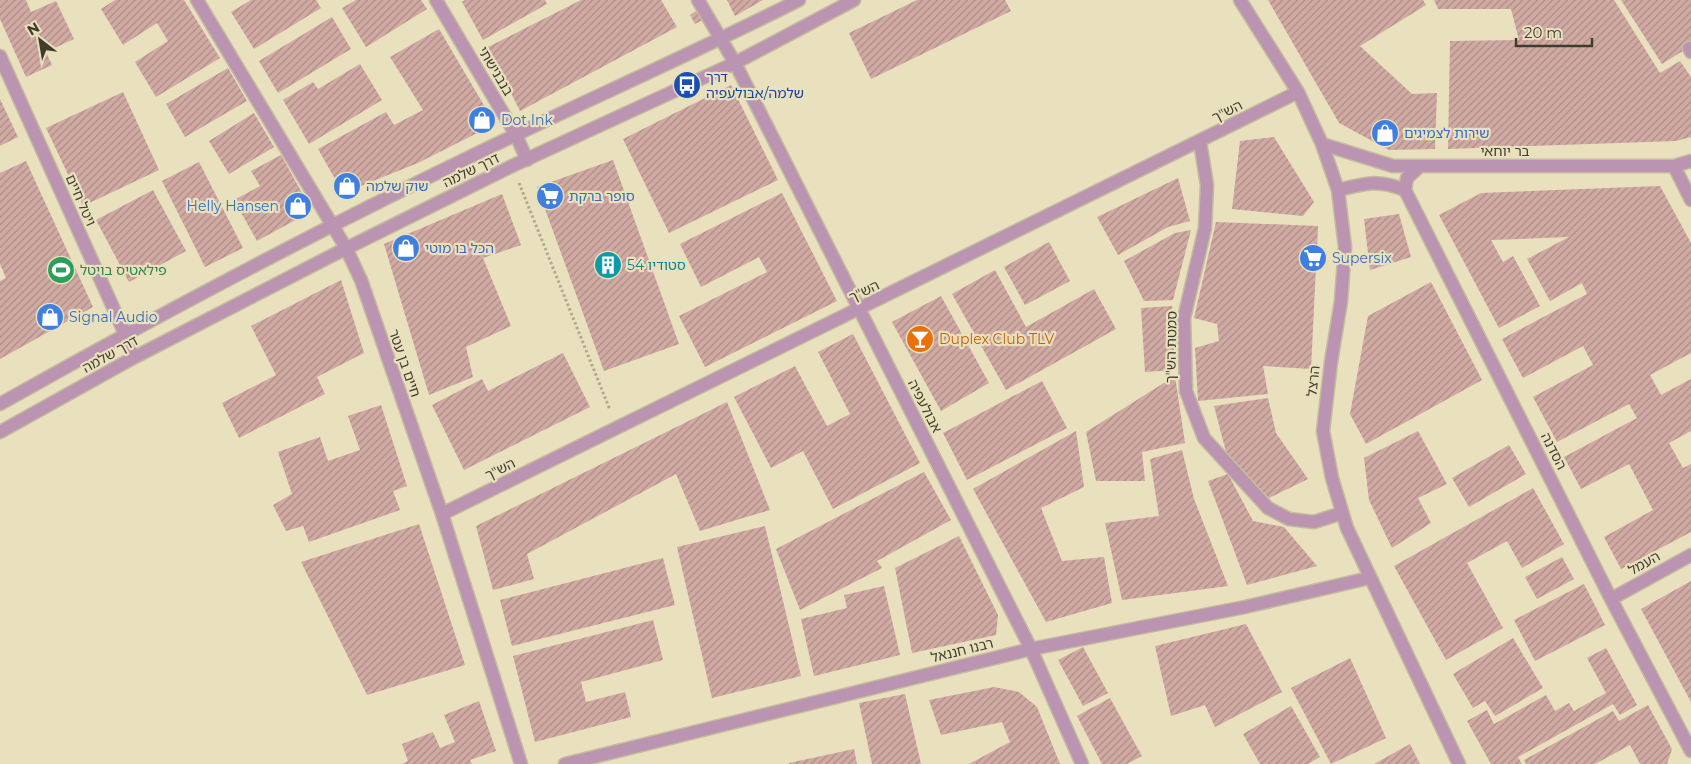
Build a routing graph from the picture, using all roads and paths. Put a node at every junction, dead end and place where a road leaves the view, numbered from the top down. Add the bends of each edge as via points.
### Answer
1 (197, 0) edge
2 (436, 0) edge
3 (698, 0) edge
4 (799, 0) edge
5 (854, 0) edge
6 (1240, 0) edge
7 (721, 39) junction
8 (0, 56) edge
9 (735, 63) junction
10 (1298, 92) junction
11 (516, 135) junction
12 (1200, 142) junction
13 (1322, 144) junction
14 (527, 160) junction
15 (1691, 161) edge
16 (512, 166) junction
17 (1674, 166) junction
18 (1419, 167) junction
19 (1338, 190) junction
20 (1405, 190) junction
21 (1691, 200) edge
22 (333, 226) junction
23 (346, 248) junction
24 (860, 309) junction
25 (125, 334) junction
26 (133, 358) junction
27 (0, 404) edge
28 (617, 428) junction
29 (0, 432) edge
30 (1342, 513) junction
31 (442, 514) junction
32 (1691, 555) edge
33 (1369, 578) junction
34 (1612, 598) junction
35 (1031, 649) junction
36 (1691, 751) edge
37 (521, 764) edge
38 (565, 764) edge
39 (1082, 764) edge
40 (1459, 764) edge

1 - 22 street, חיים בן עטר
2 - 11 street, בנבנישתי
3 - 7 street, אבולעפיה
4 - 7 street, דרך שלמה
5 - 9 street, דרך שלמה
6 - 10 street, הרצל
7 - 9 street, אבולעפיה
7 - 11 street, דרך שלמה
8 - 25 street, ויטל חיים
9 - 14 street, דרך שלמה
9 - 24 street, אבולעפיה
10 - 12 street, הש"ך
10 - 13 street, הרצל
11 - 14 street, בנבנישתי
11 - 22 street, דרך שלמה
12 - 24 street, הש"ך
12 - 30 street, סמטת הש"ך via 1207,186 1206,228 1184,318 1186,391 1204,438 1268,508 1289,518 1314,522
13 - 18 street, בר יוחאי via 1393,166
13 - 19 street, הרצל
14 - 16 street, דרך שלמה
15 - 17 street, בר יוחאי
16 - 23 street, דרך שלמה
16 - 28 path
17 - 18 street, בר יוחאי
17 - 21 street
18 - 20 street via 1407,178
19 - 20 street via 1386,182
19 - 30 street, הרצל via 1345,246 1341,301 1323,431
20 - 34 street, הסדנה
22 - 23 street, חיים בן עטר
22 - 25 street, דרך שלמה
23 - 26 street, דרך שלמה
23 - 31 street, חיים בן עטר via 361,280
24 - 28 street, הש"ך
24 - 35 street, אבולעפיה
25 - 26 street, ויטל חיים
25 - 27 street, דרך שלמה
26 - 29 street, דרך שלמה
28 - 31 street, הש"ך
30 - 33 street, הרצל
31 - 37 street, חיים בן עטר
32 - 34 street, העמל
33 - 35 street, רבנו חננאל via 1245,607
33 - 40 street, הרצל
34 - 36 street, הסדנה
35 - 38 street, רבנו חננאל
35 - 39 street, אבולעפיה

